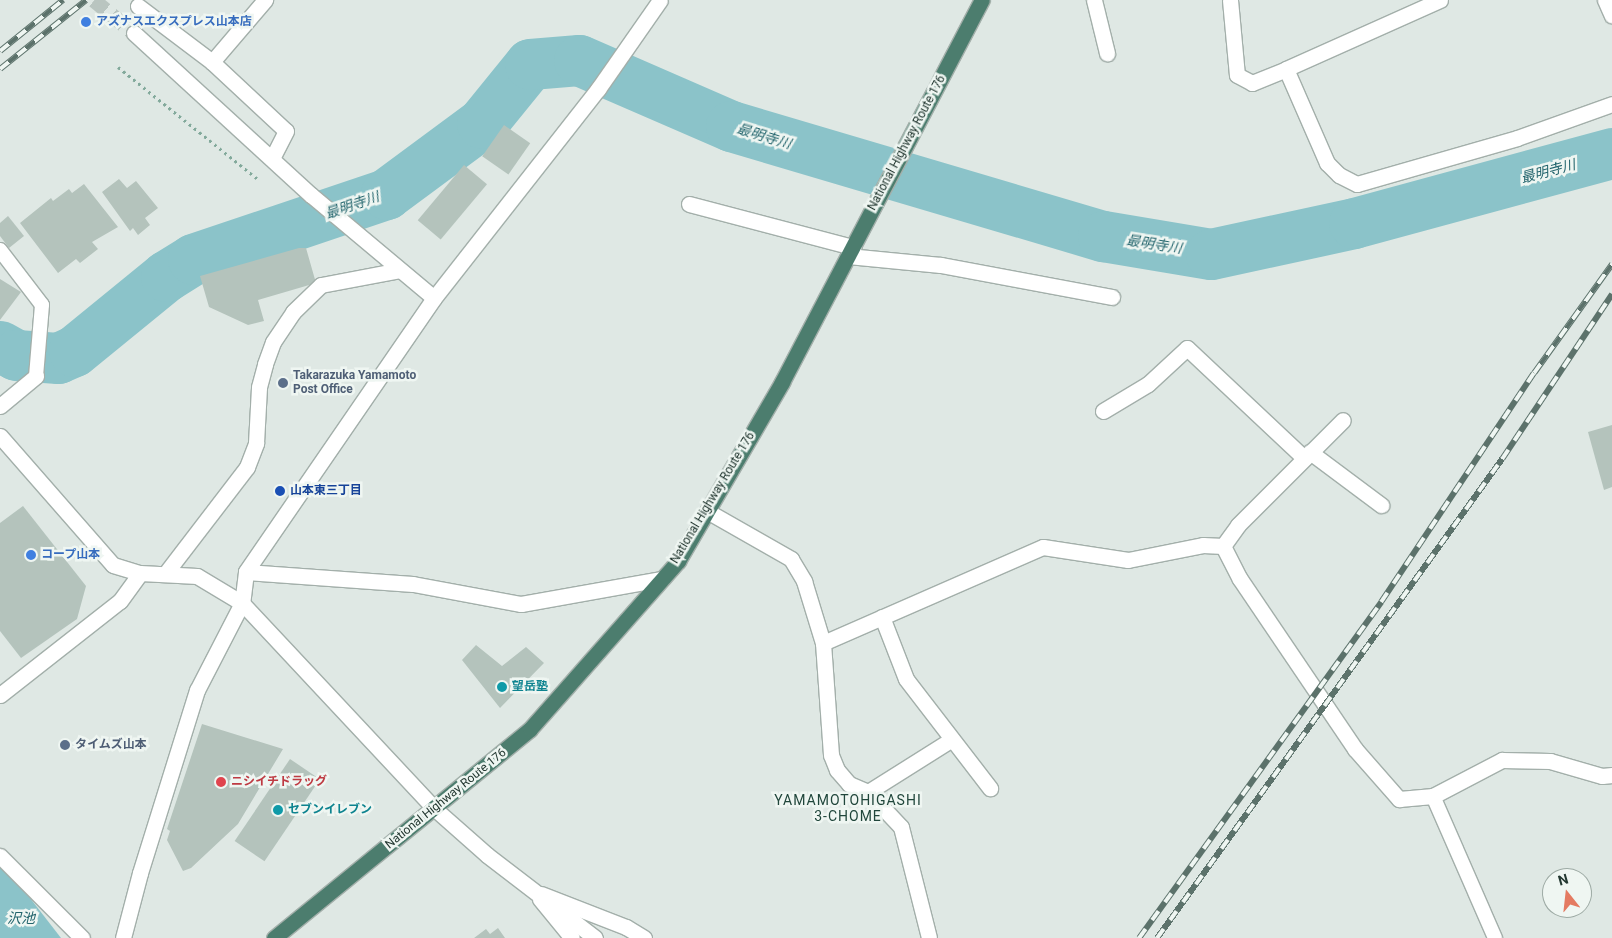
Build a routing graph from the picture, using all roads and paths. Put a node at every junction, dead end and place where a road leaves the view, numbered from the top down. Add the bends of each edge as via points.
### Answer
1 (265, 0) edge
2 (660, 0) edge
3 (982, 0) edge
4 (1094, 0) edge
5 (1230, 0) edge
6 (1440, 0) edge
7 (1605, 0) edge
8 (138, 6) dead end
9 (1612, 16) edge
10 (134, 33) tunnel mouth
11 (1107, 53) dead end
12 (212, 62) junction
13 (118, 67) dead end
14 (1286, 69) junction
15 (1612, 104) edge
16 (272, 159) junction
17 (265, 185) dead end
18 (689, 204) dead end
19 (0, 250) edge
20 (850, 252) junction
21 (400, 270) junction
22 (1112, 297) dead end
23 (434, 298) junction
24 (36, 376) joint
25 (0, 406) edge
26 (1103, 411) dead end
27 (1343, 420) dead end
28 (0, 436) edge
29 (1307, 455) junction
30 (1381, 504) dead end
31 (707, 511) junction
32 (1223, 546) junction
33 (246, 572) junction
34 (140, 573) junction
35 (165, 574) junction
36 (662, 579) junction
37 (242, 603) junction
38 (882, 617) junction
39 (823, 643) junction
40 (0, 695) edge
41 (952, 739) junction
42 (1612, 775) edge
43 (990, 788) dead end
44 (868, 792) junction
45 (1433, 796) junction
46 (435, 809) junction
47 (0, 856) edge
48 (532, 891) junction
49 (82, 938) edge
50 (123, 938) edge
51 (274, 938) edge
52 (572, 938) edge
53 (595, 938) edge
54 (644, 938) edge
55 (929, 938) edge
56 (1495, 938) edge

1 - 12 street
2 - 23 street via 598,89
3 - 20 highway, National Highway Route 176
4 - 11 street
5 - 14 street via 1237,75 1252,83
6 - 14 street
7 - 9 street
8 - 12 street
10 - 16 street
12 - 16 street via 286,131
13 - 17 path
14 - 15 street via 1328,163 1339,175 1357,184 1517,138
16 - 21 street
18 - 20 street
19 - 24 lane via 42,305
20 - 22 street via 967,268
20 - 31 highway, National Highway Route 176 via 782,382
21 - 23 street
21 - 35 street via 321,285 293,312 273,342 265,364 259,387 256,443 247,467
23 - 33 street
24 - 25 street
26 - 29 street via 1148,384 1187,348
27 - 29 street
28 - 34 street via 113,566
29 - 30 street
29 - 32 street via 1238,525
31 - 36 highway, National Highway Route 176 via 678,561
31 - 39 street via 791,560 804,581
32 - 38 street via 1203,545 1128,560 1043,547
32 - 45 street via 1240,579 1373,772 1399,799
33 - 36 street via 413,584 521,604
33 - 37 street
34 - 35 street
34 - 40 street via 120,601
35 - 37 street via 197,576
36 - 46 highway, National Highway Route 176 via 530,729
37 - 46 street
37 - 50 street via 197,690
38 - 39 street
38 - 41 street via 906,679
39 - 44 street via 831,755 837,770 849,784
41 - 43 street
41 - 44 street
42 - 45 street via 1602,776 1550,761 1502,760
44 - 55 street via 901,827
45 - 56 lane
46 - 48 street
46 - 51 highway, National Highway Route 176
47 - 49 street
48 - 52 street
48 - 53 street
48 - 54 street via 626,927

